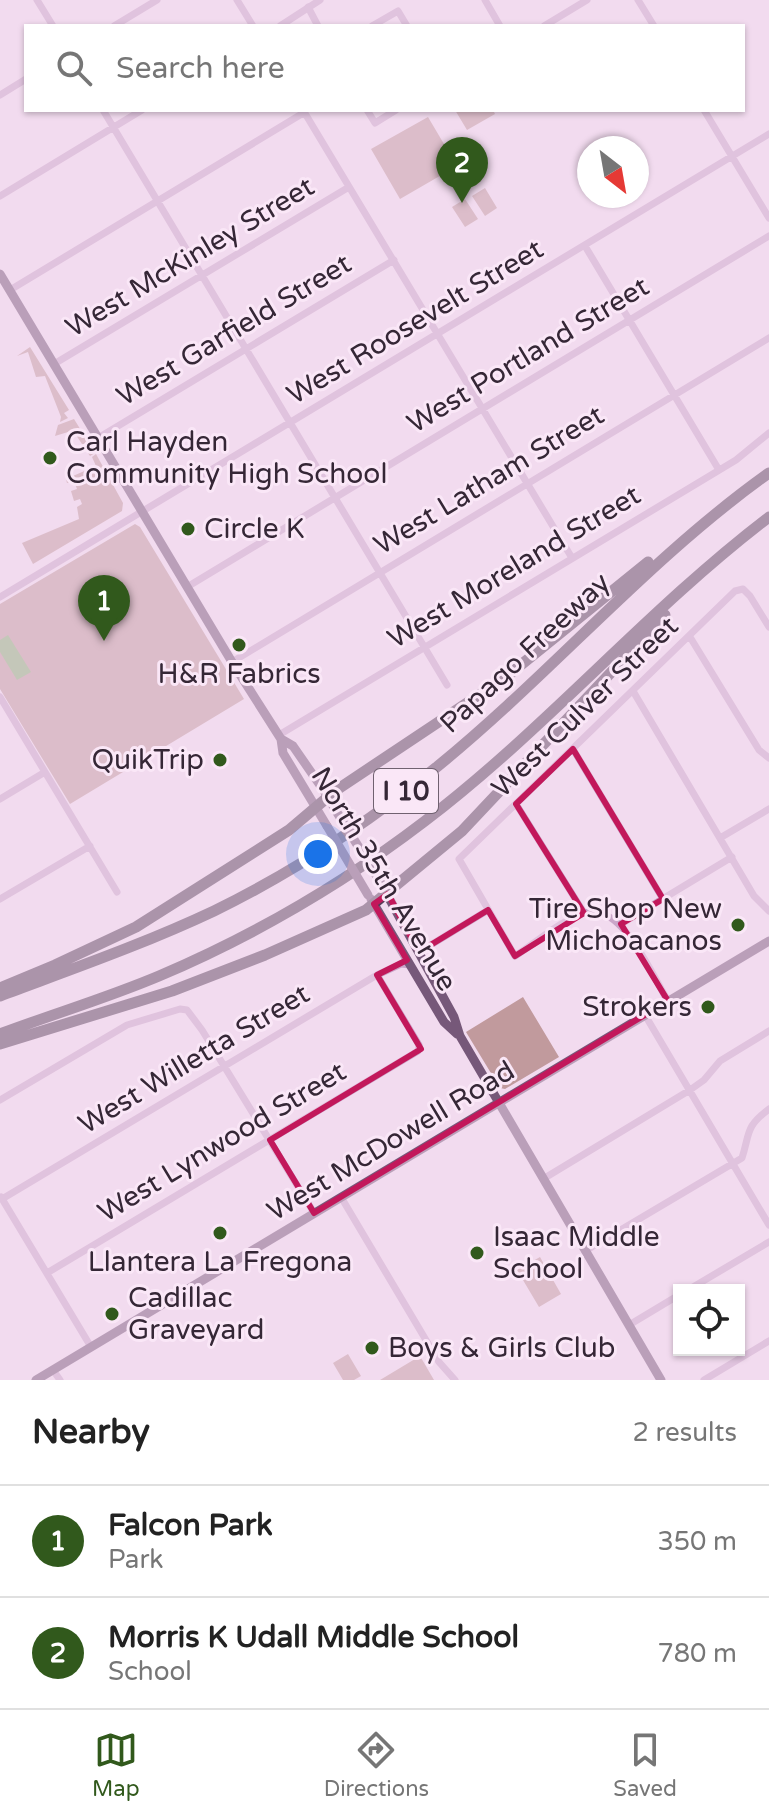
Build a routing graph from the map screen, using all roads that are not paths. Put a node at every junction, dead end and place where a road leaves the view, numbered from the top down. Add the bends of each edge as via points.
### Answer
1 (37, 0) edge
2 (157, 0) edge
3 (237, 0) edge
4 (320, 0) edge
5 (485, 0) edge
6 (587, 0) edge
7 (638, 0) edge
8 (308, 7) junction
9 (52, 24) edge
10 (117, 24) edge
11 (252, 24) edge
12 (283, 24) edge
13 (317, 24) edge
14 (375, 24) edge
15 (406, 24) edge
16 (499, 24) edge
17 (547, 24) edge
18 (653, 24) edge
19 (24, 80) edge
20 (0, 95) edge
21 (104, 112) edge
22 (139, 112) edge
23 (302, 112) edge
24 (305, 112) edge
25 (368, 112) edge
26 (393, 112) edge
27 (705, 112) edge
28 (113, 127) junction
29 (769, 134) edge
30 (732, 156) junction
31 (349, 187) junction
32 (0, 196) edge
33 (157, 201) junction
34 (769, 218) edge
35 (769, 236) edge
36 (585, 246) junction
37 (394, 260) junction
38 (0, 274) edge
39 (202, 275) junction
40 (10, 290) junction
41 (629, 320) junction
42 (437, 333) junction
43 (769, 338) edge
44 (246, 349) junction
45 (54, 364) junction
46 (673, 394) junction
47 (483, 409) junction
48 (289, 423) junction
49 (769, 433) edge
50 (98, 438) junction
51 (719, 470) junction
52 (769, 473) edge
53 (528, 483) junction
54 (748, 487) junction
55 (335, 498) junction
56 (142, 511) junction
57 (769, 517) edge
58 (741, 539) junction
59 (572, 558) junction
60 (379, 572) junction
61 (187, 587) junction
62 (0, 597) edge
63 (769, 627) edge
64 (690, 637) junction
65 (424, 647) junction
66 (232, 662) junction
67 (447, 685) dead end
68 (633, 691) junction
69 (0, 698) edge
70 (280, 737) junction
71 (573, 749) junction
72 (769, 758) edge
73 (45, 772) junction
74 (0, 799) edge
75 (331, 801) junction
76 (516, 804) junction
77 (769, 809) edge
78 (319, 812) junction
79 (720, 838) junction
80 (90, 846) junction
81 (732, 857) junction
82 (386, 890) junction
83 (117, 892) dead end
84 (0, 899) edge
85 (663, 899) junction
86 (371, 900) junction
87 (488, 910) junction
88 (769, 911) edge
89 (584, 913) junction
90 (621, 924) junction
91 (769, 941) edge
92 (419, 952) junction
93 (410, 965) junction
94 (377, 975) junction
95 (0, 988) edge
96 (0, 996) edge
97 (668, 1001) junction
98 (645, 1015) junction
99 (769, 1031) edge
100 (0, 1034) edge
101 (460, 1036) junction
102 (0, 1044) edge
103 (224, 1066) junction
104 (690, 1090) junction
105 (0, 1100) edge
106 (498, 1103) junction
107 (769, 1109) edge
108 (270, 1140) junction
109 (733, 1164) junction
110 (543, 1179) junction
111 (1, 1197) edge
112 (341, 1197) junction
113 (314, 1213) junction
114 (769, 1225) edge
115 (769, 1242) edge
116 (585, 1251) junction
117 (47, 1273) junction
118 (698, 1284) edge
119 (673, 1299) edge
120 (629, 1325) junction
121 (769, 1341) edge
122 (91, 1347) junction
123 (53, 1370) junction
124 (658, 1379) edge
125 (36, 1380) edge
126 (60, 1380) edge
127 (455, 1380) edge
128 (704, 1380) edge

1 - 9 street
2 - 10 street
3 - 11 street
4 - 8 street
5 - 16 street
6 - 17 street
7 - 18 street
8 - 12 street
8 - 13 street
14 - 15 street via 398,11
19 - 20 street
21 - 28 street
22 - 28 street
23 - 33 street
24 - 31 street
25 - 26 street via 375,123
27 - 30 street
28 - 32 street
28 - 33 street
29 - 30 street, West Roosevelt Street
30 - 34 street
30 - 36 street, West Roosevelt Street
31 - 37 street
31 - 39 street, West McKinley Street
33 - 39 street
33 - 40 street
35 - 41 street, West Portland Street
36 - 41 street
36 - 42 street, West Roosevelt Street
37 - 42 street
37 - 44 street, West Garfield Street
38 - 40 main road, North 35th Avenue
39 - 44 street
39 - 45 street, West McKinley Street
40 - 45 main road, North 35th Avenue
41 - 46 street
41 - 47 street, West Portland Street
42 - 47 street
42 - 48 street, West Roosevelt Street
43 - 46 street, West Latham Street
44 - 48 street
44 - 50 street, West Garfield Street
45 - 50 main road, North 35th Avenue
46 - 51 street
46 - 53 street, West Latham Street
47 - 53 street
47 - 55 street, West Portland Street
48 - 55 street
48 - 56 street, West Roosevelt Street
49 - 51 street, West Moreland Street
50 - 56 main road, North 35th Avenue
51 - 59 street, West Moreland Street
52 - 54 highway, Papago Freeway / I 10
53 - 59 street
53 - 60 street, West Latham Street
54 - 75 highway via 675,539 506,677
54 - 96 highway, Papago Freeway / I 10 via 662,558 461,746 348,833 217,909
55 - 60 street
55 - 61 street, West Portland Street
56 - 61 main road, North 35th Avenue
56 - 62 street, West Roosevelt Street
57 - 58 highway, I 10
58 - 82 highway via 462,831
58 - 100 highway, I 10 via 522,741 371,860 277,917 172,970
59 - 65 street, West Moreland Street
60 - 65 street
60 - 66 street, West Latham Street
61 - 66 main road, North 35th Avenue
63 - 64 street, West Culver Street via 743,589
64 - 68 street, West Culver Street
64 - 72 street
65 - 67 street
65 - 70 street, West Moreland Street
66 - 70 main road, North 35th Avenue
68 - 71 street, West Culver Street
68 - 79 street
69 - 73 street
70 - 75 main road, North 35th Avenue via 293,746
70 - 78 main road, North 35th Avenue via 283,753
71 - 76 street, West Culver Street
71 - 85 street
73 - 74 street
73 - 80 street
75 - 78 highway
75 - 82 main road, North 35th Avenue, bridge
76 - 87 street, West Culver Street via 459,859
76 - 89 street
77 - 79 street
78 - 86 main road, North 35th Avenue, bridge
78 - 95 highway via 145,922
79 - 81 street
80 - 83 street
80 - 84 street
81 - 85 street
81 - 88 street
82 - 86 highway
82 - 92 main road, North 35th Avenue
85 - 90 street
86 - 93 main road, North 35th Avenue
86 - 102 highway via 354,916 200,981
87 - 89 street via 515,956
87 - 92 street
89 - 90 street via 605,912
90 - 97 street
91 - 97 main road, West McDowell Road
92 - 101 main road, North 35th Avenue
93 - 94 street, West Willetta Street
93 - 101 main road, North 35th Avenue via 444,1022
94 - 103 street, West Willetta Street
94 - 108 street, West Lynwood Street via 419,1048
97 - 98 main road, West McDowell Road
98 - 104 street
98 - 106 main road, West McDowell Road
99 - 104 street via 720,1061
101 - 106 main road, North 35th Avenue
103 - 105 street via 192,1014 165,1012 127,1025
103 - 108 street
103 - 111 street, West Willetta Street
104 - 109 street
104 - 110 street
106 - 110 main road, North 35th Avenue
106 - 112 main road, West McDowell Road
107 - 109 street via 754,1122 742,1158
108 - 113 street
108 - 117 street, West Lynwood Street
109 - 114 street
109 - 116 street
110 - 116 main road, North 35th Avenue
111 - 117 street
112 - 113 main road, West McDowell Road
112 - 127 street via 439,1362
113 - 122 main road, West McDowell Road
115 - 118 street
116 - 120 main road, North 35th Avenue
117 - 122 street
119 - 120 street
120 - 124 main road, North 35th Avenue
121 - 128 street
122 - 123 main road, West McDowell Road
123 - 125 main road, West McDowell Road
123 - 126 street

